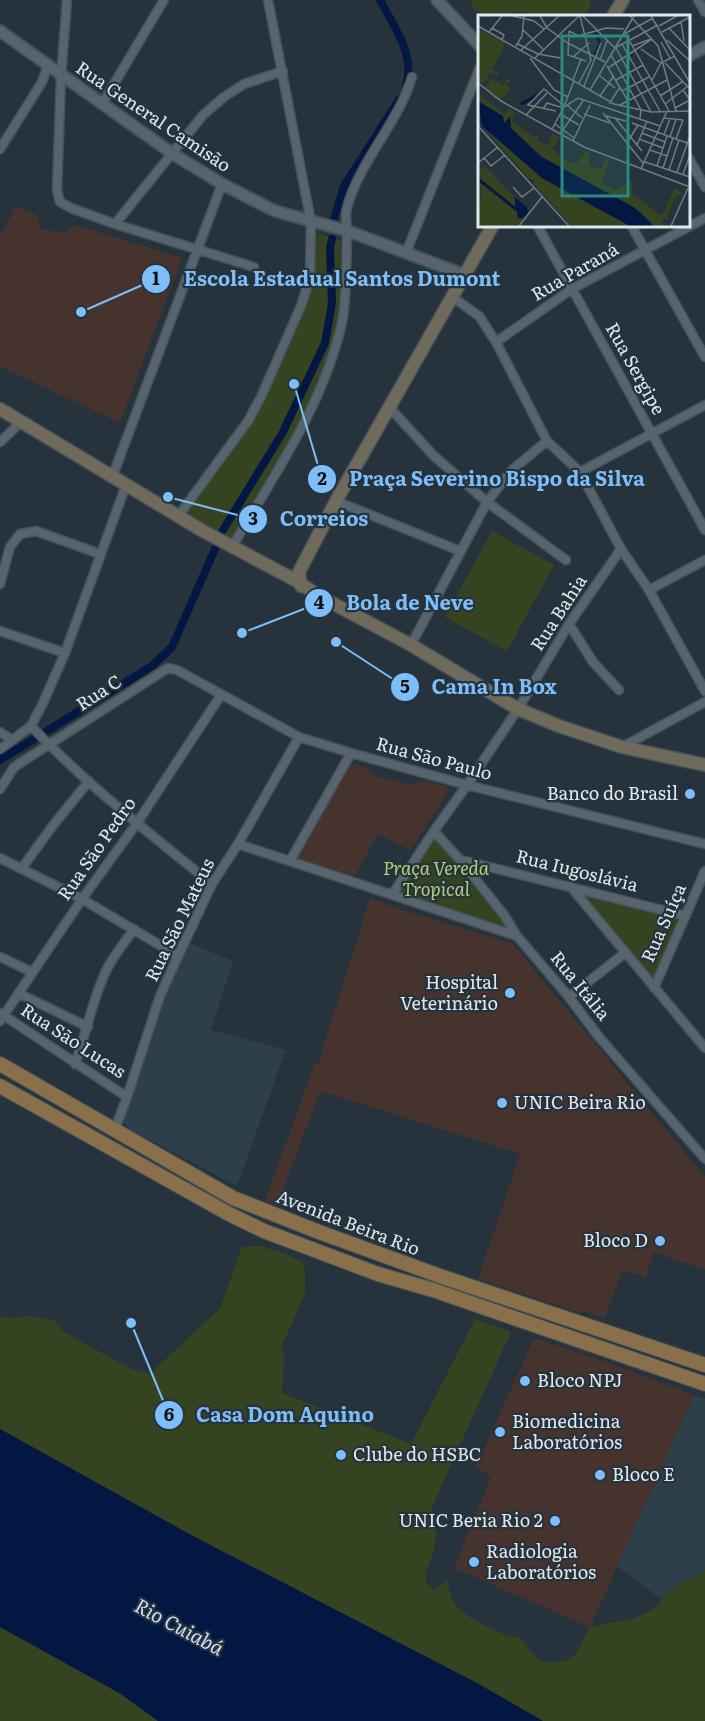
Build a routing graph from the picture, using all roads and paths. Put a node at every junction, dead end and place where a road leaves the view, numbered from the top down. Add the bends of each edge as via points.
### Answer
1 (68, 0) edge
2 (165, 0) edge
3 (268, 0) edge
4 (437, 0) edge
5 (623, 0) edge
6 (698, 0) edge
7 (705, 12) edge
8 (614, 15) edge
9 (0, 31) edge
10 (478, 44) edge
11 (705, 47) edge
12 (690, 55) edge
13 (48, 66) junction
14 (283, 71) junction
15 (478, 72) edge
16 (61, 76) junction
17 (412, 77) dead end
18 (102, 104) junction
19 (0, 148) edge
20 (173, 154) junction
21 (690, 161) edge
22 (222, 184) junction
23 (705, 187) edge
24 (705, 218) edge
25 (311, 222) junction
26 (115, 224) junction
27 (493, 226) edge
28 (538, 226) edge
29 (632, 226) edge
30 (348, 231) junction
31 (196, 249) junction
32 (645, 251) junction
33 (406, 253) junction
34 (254, 267) dead end
35 (465, 275) junction
36 (572, 289) junction
37 (451, 296) junction
38 (496, 342) junction
39 (705, 357) edge
40 (705, 405) edge
41 (390, 408) junction
42 (0, 409) edge
43 (21, 422) junction
44 (652, 434) junction
45 (547, 441) junction
46 (0, 442) edge
47 (580, 472) junction
48 (113, 475) junction
49 (126, 485) junction
50 (336, 501) junction
51 (487, 502) junction
52 (178, 515) junction
53 (705, 530) edge
54 (232, 547) junction
55 (621, 549) junction
56 (460, 551) junction
57 (100, 554) junction
58 (566, 560) dead end
59 (705, 560) edge
60 (294, 581) junction
61 (0, 584) edge
62 (649, 590) junction
63 (569, 624) junction
64 (0, 631) edge
65 (411, 645) junction
66 (64, 653) junction
67 (168, 668) joint
68 (619, 690) dead end
69 (705, 691) edge
70 (221, 695) junction
71 (705, 702) edge
72 (518, 709) junction
73 (32, 727) junction
74 (0, 732) edge
75 (300, 736) junction
76 (12, 740) junction
77 (46, 743) junction
78 (622, 747) junction
79 (0, 749) edge
80 (351, 753) junction
81 (705, 765) edge
82 (89, 781) junction
83 (467, 785) junction
84 (0, 789) edge
85 (137, 823) junction
86 (434, 831) junction
87 (238, 844) junction
88 (705, 844) edge
89 (0, 858) edge
90 (460, 860) junction
91 (290, 861) junction
92 (22, 868) junction
93 (705, 871) edge
94 (212, 884) junction
95 (569, 885) junction
96 (392, 896) junction
97 (82, 899) junction
98 (686, 916) junction
99 (134, 929) junction
100 (517, 936) junction
101 (625, 953) junction
102 (178, 956) junction
103 (0, 957) edge
104 (32, 972) junction
105 (654, 988) junction
106 (20, 994) junction
107 (569, 997) junction
108 (1, 1017) edge
109 (88, 1027) junction
110 (705, 1048) edge
111 (0, 1064) edge
112 (75, 1064) junction
113 (0, 1086) edge
114 (128, 1097) junction
115 (62, 1120) junction
116 (115, 1129) junction
117 (704, 1156) edge
118 (369, 1250) junction
119 (389, 1258) junction
120 (357, 1265) junction
121 (378, 1274) junction
122 (686, 1359) junction
123 (705, 1365) edge
124 (680, 1376) junction
125 (705, 1384) edge

1 - 16 street
2 - 18 street
3 - 14 street
4 - 10 street
5 - 8 main road
6 - 7 street
9 - 13 street, Rua General Camisão
11 - 12 street
13 - 16 street, Rua General Camisão
13 - 19 street
14 - 20 street via 244,84 224,97 203,115
14 - 25 street
15 - 33 street
16 - 18 street, Rua General Camisão
16 - 26 street via 57,190 60,202
17 - 30 street via 407,95 364,167 350,200 346,210
18 - 20 street, Rua General Camisão
20 - 22 street, Rua General Camisão
20 - 26 street
21 - 23 street
22 - 25 street, Rua General Camisão via 275,211
22 - 31 street
24 - 32 street, Rua Paraná
25 - 30 street, Rua General Camisão
25 - 52 street via 310,277 261,398
26 - 31 street
27 - 35 main road
28 - 36 street, Rua Sergipe
29 - 32 street
30 - 33 street, Rua General Camisão
30 - 54 street via 343,319 329,372
31 - 34 street
31 - 48 street
32 - 36 street, Rua Paraná
32 - 39 street
33 - 35 street, Rua General Camisão
35 - 37 main road
36 - 38 street, Rua Paraná
36 - 44 street, Rua Sergipe
37 - 38 street via 479,316
37 - 41 main road
38 - 45 street
40 - 44 street
41 - 50 main road
41 - 51 street via 434,456
42 - 43 main road
43 - 46 street
43 - 48 main road
44 - 47 street
44 - 53 street, Rua Sergipe
45 - 47 street
45 - 51 street via 513,470
47 - 55 street
48 - 49 main road
49 - 52 main road
49 - 57 street
50 - 56 street
50 - 60 main road
51 - 56 street
51 - 58 street
52 - 54 main road
54 - 60 main road
55 - 62 street
55 - 63 street, Rua Bahia
56 - 65 street
57 - 61 street via 36,531 20,534 10,547
57 - 66 street
59 - 62 street
60 - 65 main road
62 - 69 street
63 - 68 street via 593,662
63 - 72 street, Rua Bahia
64 - 66 street
65 - 72 main road
66 - 73 street
67 - 70 street, Rua São Paulo
67 - 77 street, Rua C
70 - 75 street, Rua São Paulo
70 - 85 street, Rua São Pedro
71 - 78 street
72 - 78 main road
72 - 83 street, Rua Bahia
73 - 76 street
73 - 77 street
74 - 76 street
75 - 80 street, Rua São Paulo
75 - 87 street, Rua São Mateus
76 - 79 street
77 - 82 street
77 - 84 street, Rua C via 15,767
78 - 81 main road
80 - 83 street, Rua São Paulo
80 - 91 street
82 - 85 street
82 - 92 street
83 - 86 street, Rua Bahia
83 - 88 street, Rua São Paulo
85 - 94 street
85 - 97 street, Rua São Pedro
86 - 90 street, Rua Itália
86 - 96 street, Rua Bahia
87 - 91 street
87 - 94 street, Rua São Mateus
89 - 92 street
90 - 95 street, Rua Iugoslávia
90 - 100 street, Rua Itália
91 - 96 street
92 - 97 street
93 - 98 street, Rua Suíça
94 - 102 street, Rua São Mateus
95 - 98 street, Rua Iugoslávia
95 - 101 street
96 - 100 street
97 - 99 street
97 - 104 street, Rua São Pedro
98 - 105 street, Rua Suíça
99 - 102 street
99 - 109 street via 108,967
100 - 107 street, Rua Itália
101 - 105 street
101 - 107 street
102 - 114 street, Rua São Mateus via 160,996
103 - 104 street
104 - 106 street, Rua São Pedro
105 - 110 street
106 - 108 street, Rua São Pedro
106 - 109 street
107 - 117 street, Rua Itália via 599,1037
108 - 112 street, Rua São Lucas
109 - 112 street
111 - 116 main road, Avenida Beira Rio
112 - 114 street, Rua São Lucas
113 - 115 main road, Avenida Beira Rio
114 - 116 street, Rua São Mateus
115 - 116 main road via 101,1134
115 - 120 main road, Avenida Beira Rio via 229,1214
116 - 118 main road, Avenida Beira Rio via 234,1198
118 - 119 main road, Avenida Beira Rio
118 - 120 main road via 368,1261
119 - 121 main road via 378,1263
119 - 122 main road, Avenida Beira Rio
120 - 121 main road, Avenida Beira Rio
121 - 124 main road, Avenida Beira Rio
122 - 123 main road, Avenida Beira Rio
122 - 124 main road via 687,1368
124 - 125 main road, Avenida Beira Rio

